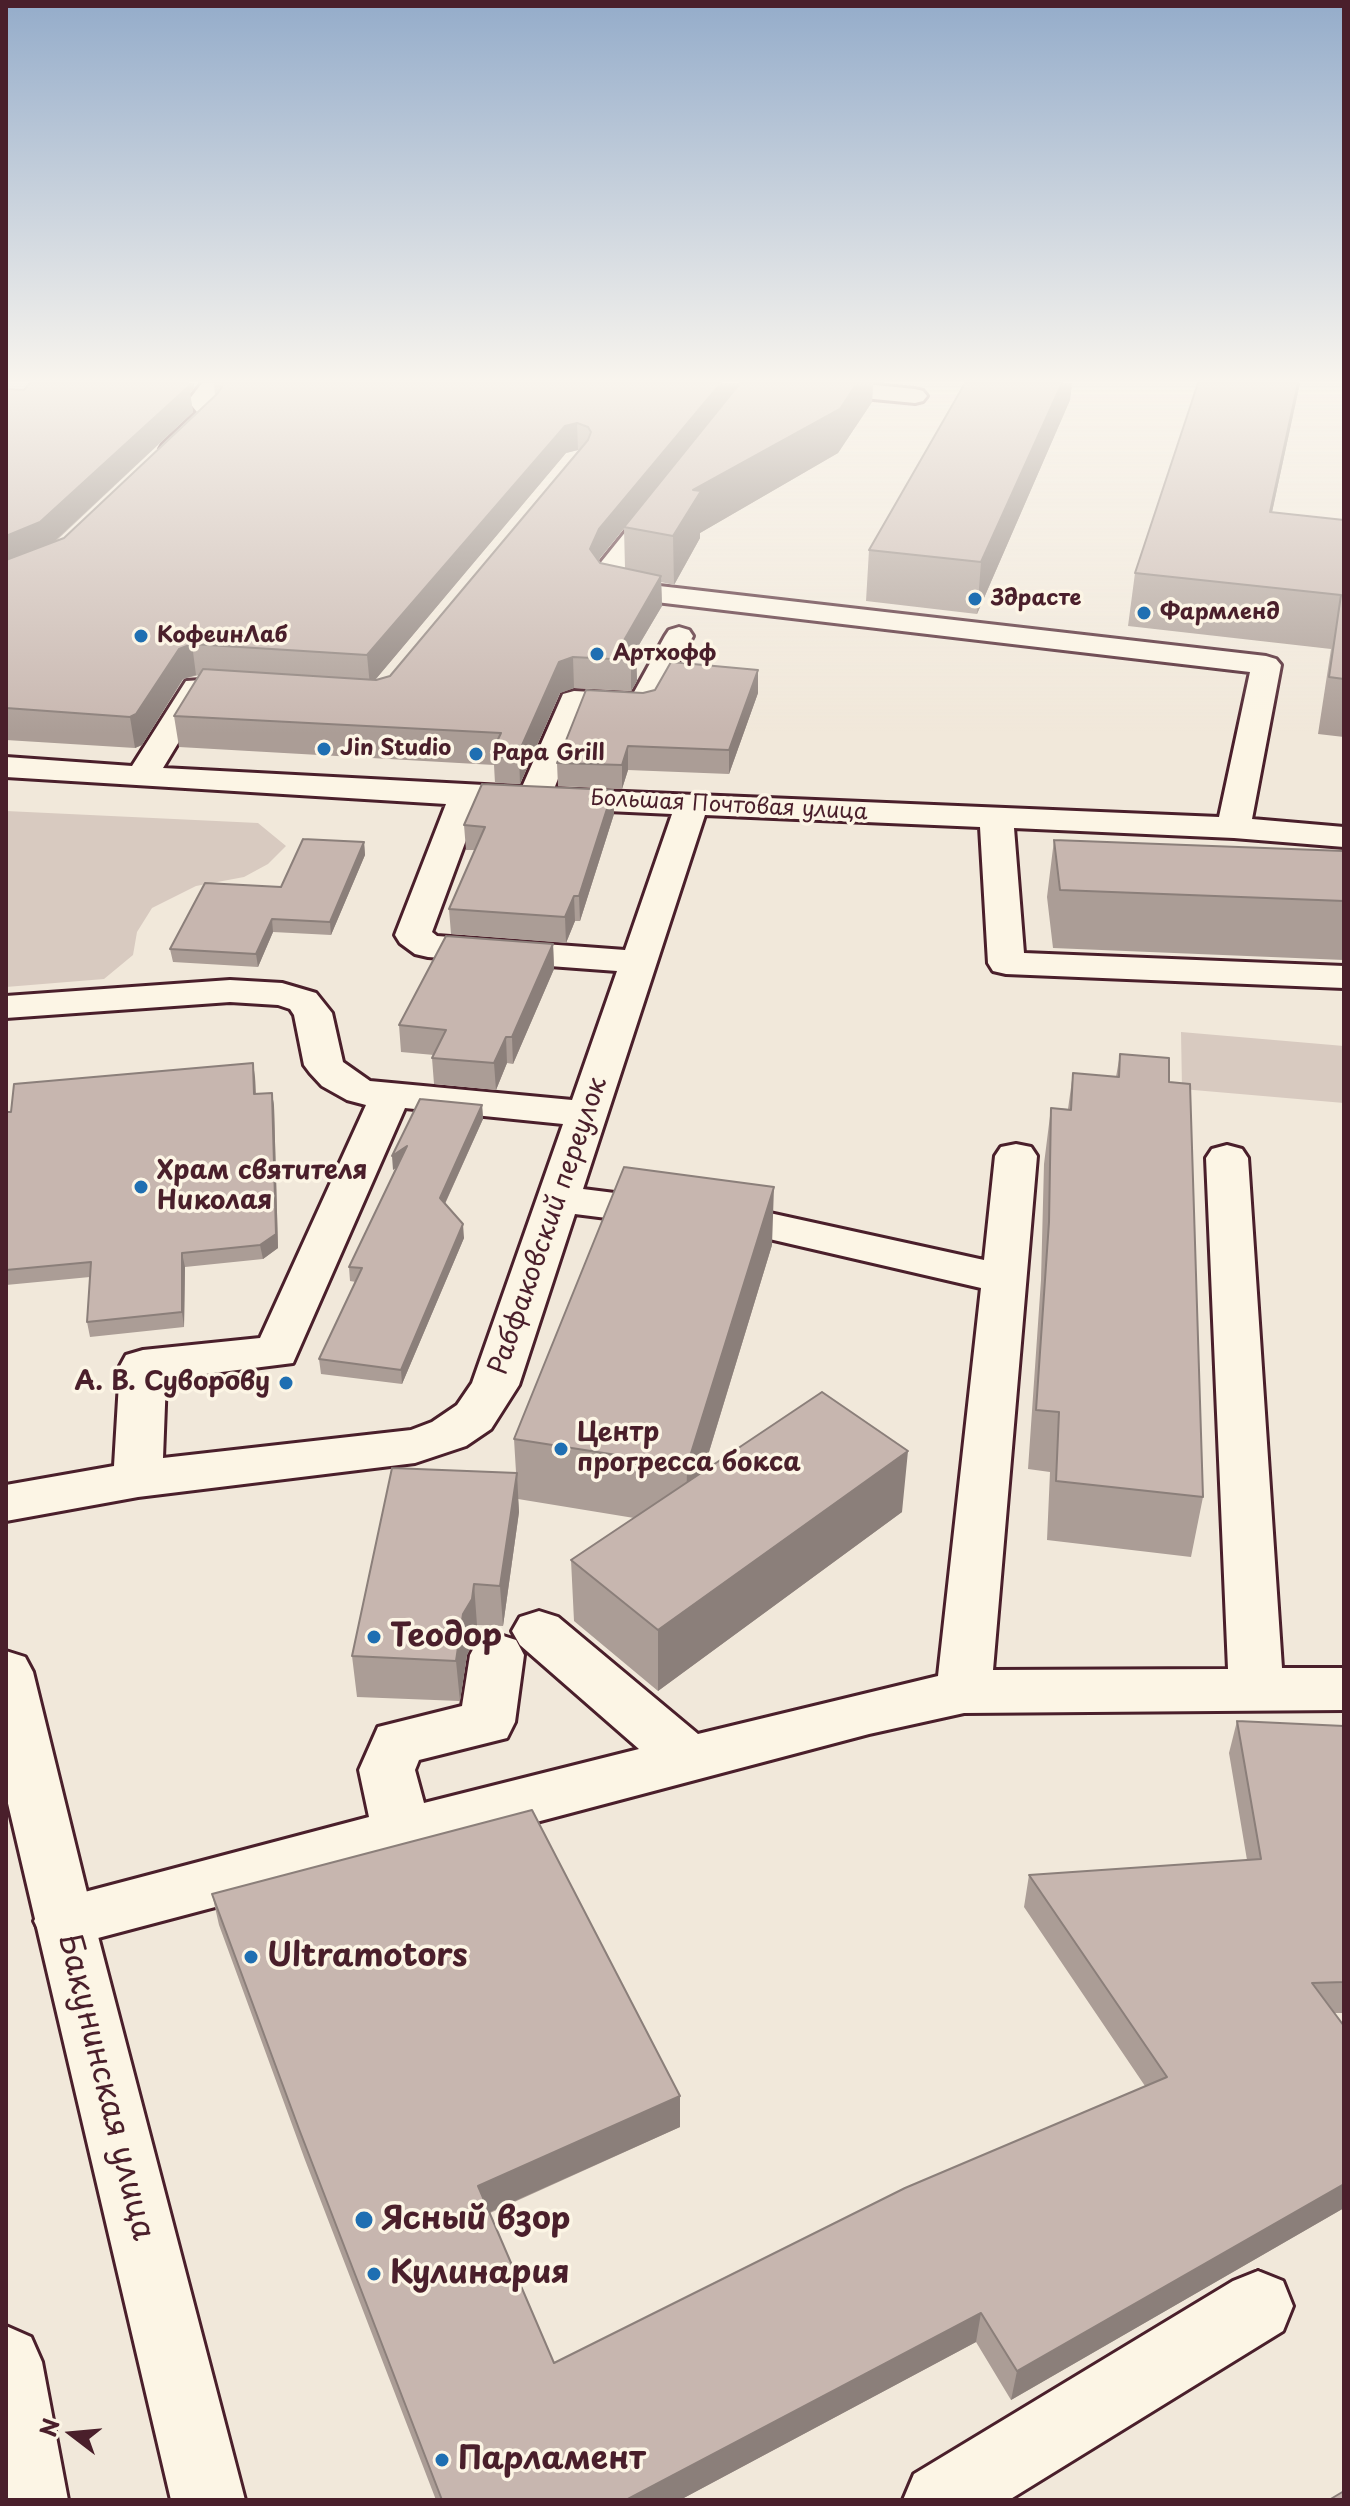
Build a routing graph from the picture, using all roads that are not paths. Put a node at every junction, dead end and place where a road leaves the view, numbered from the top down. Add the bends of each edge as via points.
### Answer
1 (664, 500) edge
2 (679, 636) dead end
3 (242, 690) edge
4 (9, 769) edge
5 (141, 777) junction
6 (466, 795) junction
7 (534, 798) junction
8 (692, 805) junction
9 (996, 818) junction
10 (1234, 828) junction
11 (1344, 837) edge
12 (640, 962) junction
13 (1344, 977) edge
14 (6, 1007) edge
15 (390, 1097) junction
16 (588, 1114) junction
17 (1016, 1156) dead end
18 (1227, 1158) dead end
19 (559, 1199) junction
20 (1004, 1279) junction
21 (138, 1479) junction
22 (6, 1503) edge
23 (6, 1672) edge
24 (1256, 1689) junction
25 (1344, 1689) edge
26 (964, 1692) junction
27 (689, 1759) junction
28 (402, 1833) junction
29 (64, 1921) junction
30 (1258, 2306) dead end
31 (6, 2362) edge
32 (31, 2500) edge
33 (208, 2500) edge
34 (940, 2500) edge

1 - 10 street via 612,566 607,579 613,584 639,592 1266,665
2 - 7 street via 643,704 574,700
3 - 5 street via 197,687
4 - 5 street, Большая Почтовая улица
5 - 6 street, Большая Почтовая улица
6 - 7 street, Большая Почтовая улица
6 - 12 street via 413,935 428,946
7 - 8 street, Большая Почтовая улица
8 - 9 street, Большая Почтовая улица
8 - 12 street, Рабфаковский переулок
9 - 10 street, Большая Почтовая улица
9 - 13 street via 1006,963
10 - 11 street, Большая Почтовая улица
12 - 16 street, Рабфаковский переулок
14 - 15 street via 230,991 282,994 303,1001 313,1013 324,1065 336,1078 361,1092
15 - 16 street
15 - 21 street via 277,1352 143,1366
16 - 19 street, Рабфаковский переулок
17 - 20 street
18 - 24 street
19 - 20 street via 765,1225
19 - 21 street, Рабфаковский переулок via 495,1385 474,1417 449,1434 415,1446
20 - 26 street
21 - 22 street, Рабфаковский переулок
23 - 29 street, Бакунинская улица
24 - 25 street
24 - 26 street
26 - 27 street
27 - 28 street
27 - 28 street via 518,1643 487,1722 398,1743 387,1770
28 - 29 street
29 - 33 street, Бакунинская улица
30 - 34 street
31 - 32 street

